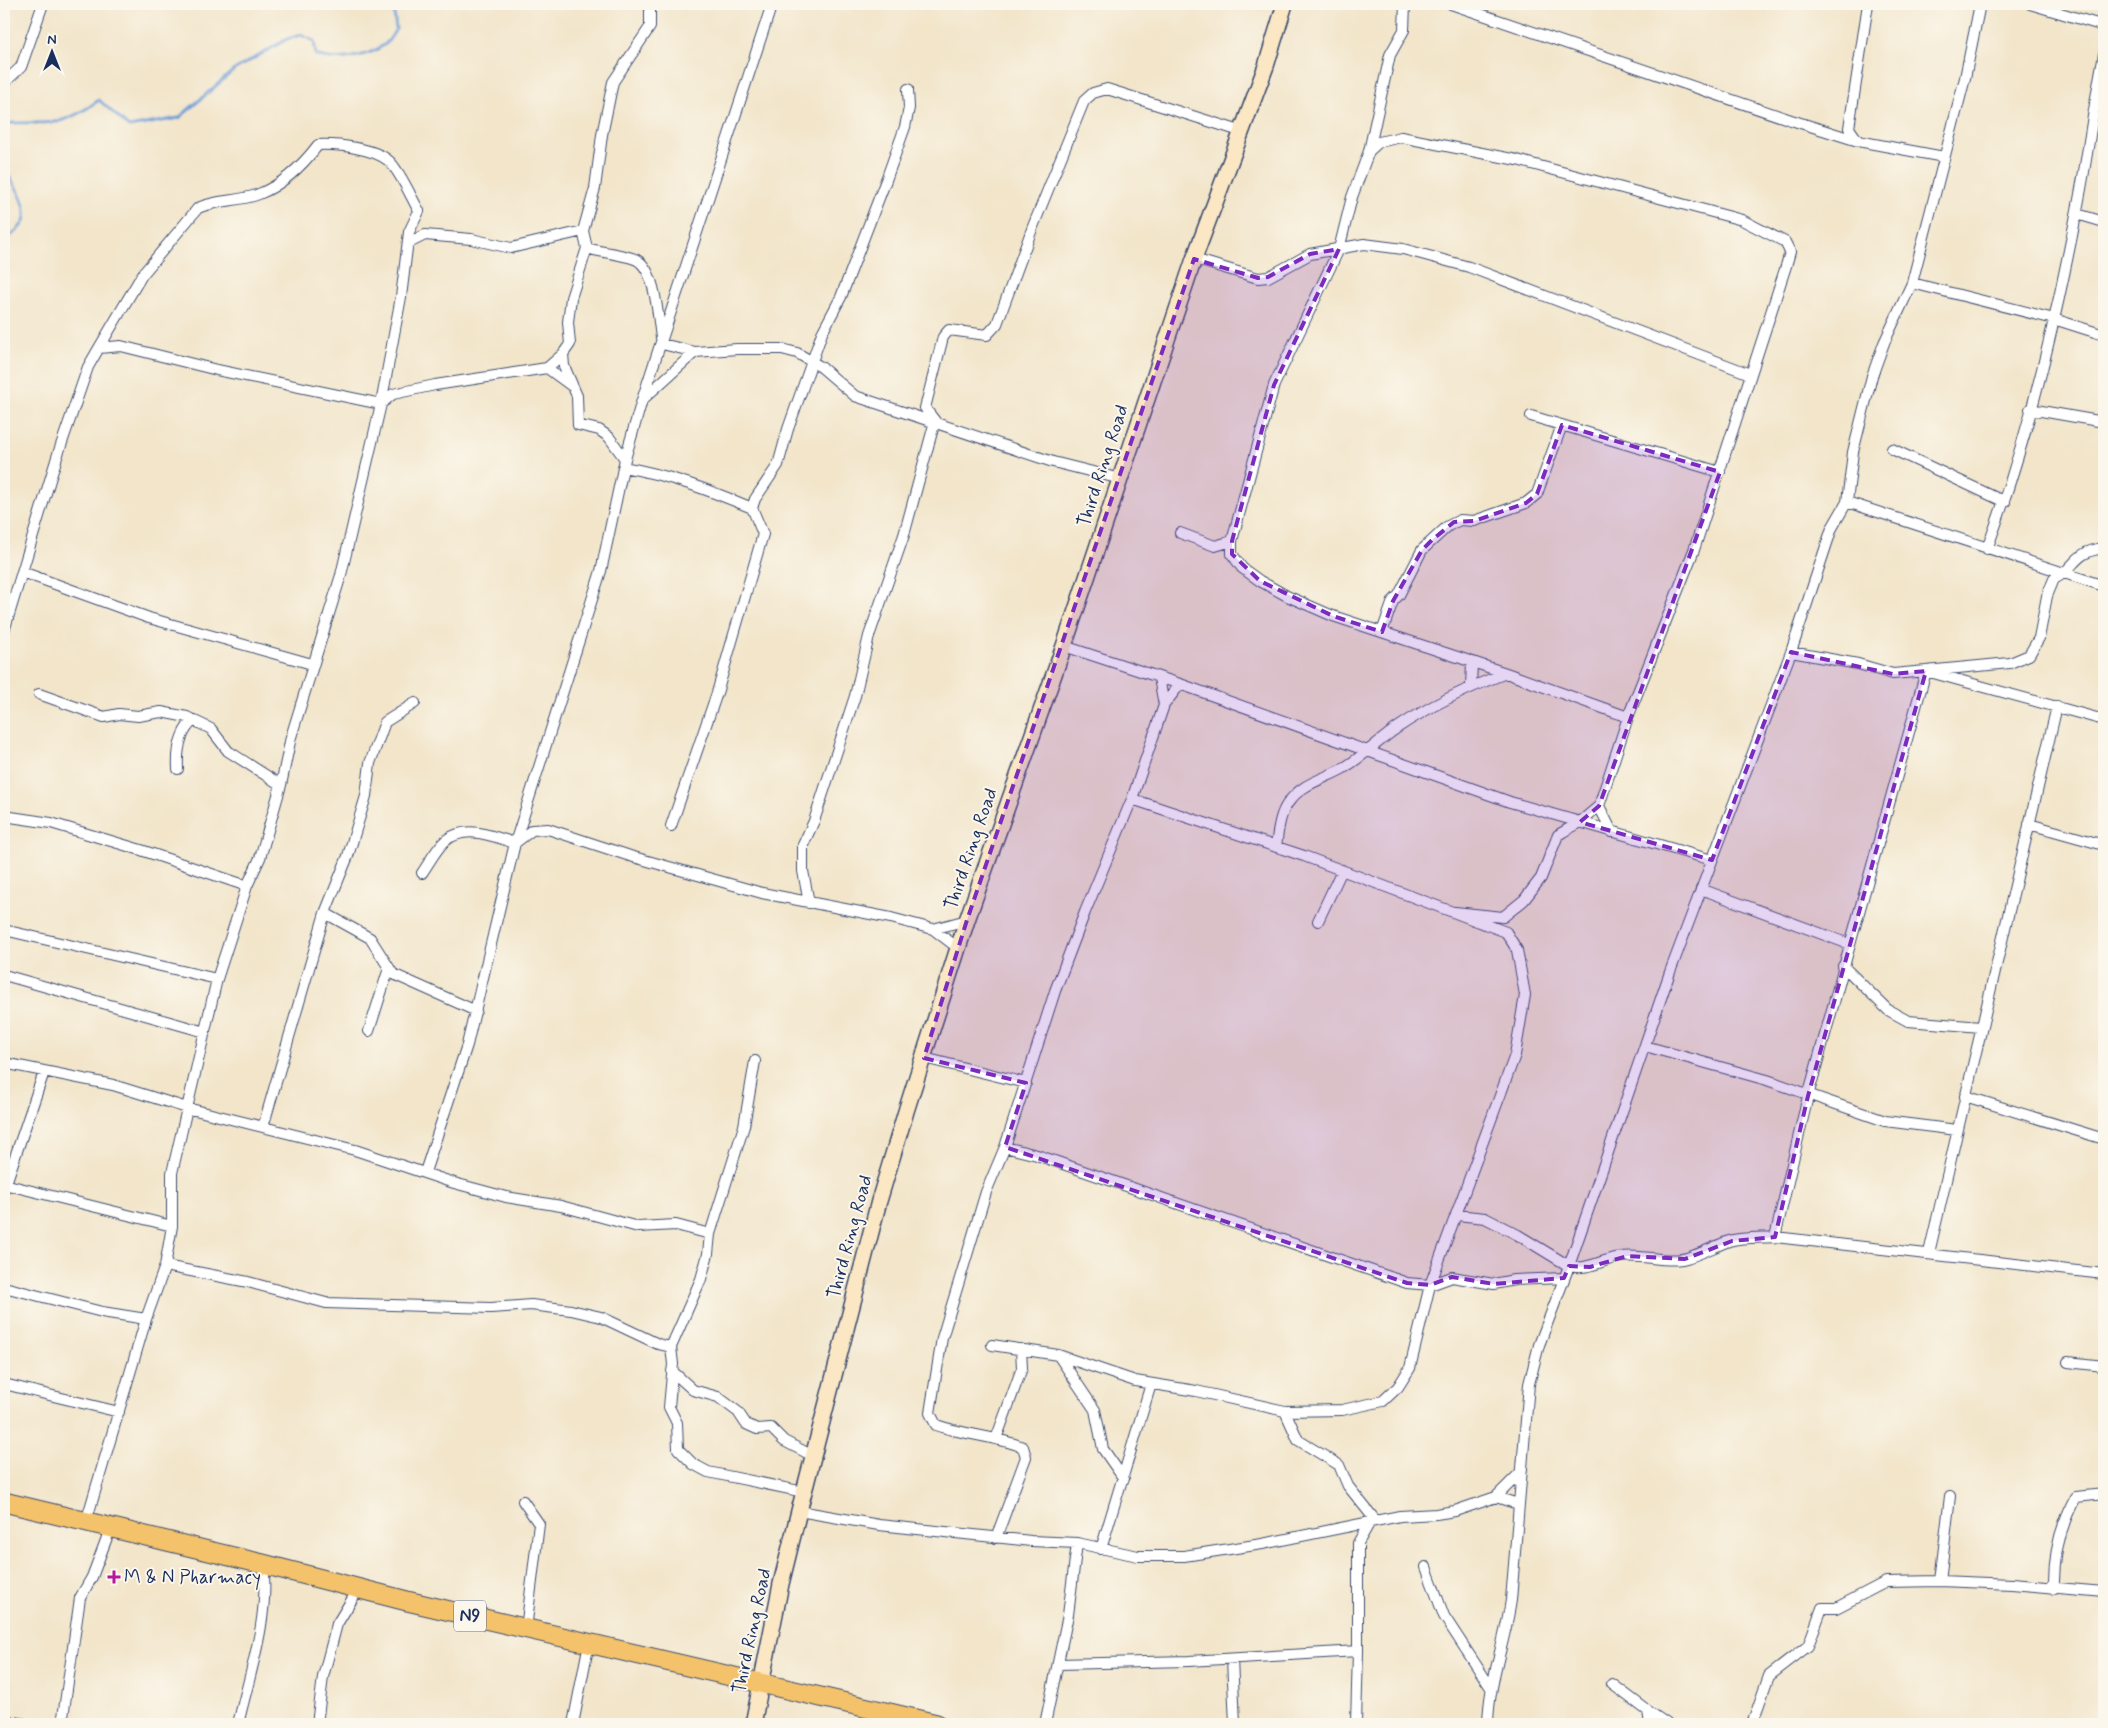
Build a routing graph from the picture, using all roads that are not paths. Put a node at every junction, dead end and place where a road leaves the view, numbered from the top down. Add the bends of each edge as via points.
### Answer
1 (43, 4) edge
2 (650, 4) edge
3 (772, 4) edge
4 (1285, 4) edge
5 (1405, 4) edge
6 (1451, 4) edge
7 (1868, 4) edge
8 (1980, 4) edge
9 (2030, 4) edge
10 (2104, 26) edge
11 (2104, 54) edge
12 (4, 83) edge
13 (908, 90) dead end
14 (1240, 131) junction
15 (1858, 140) junction
16 (1369, 151) junction
17 (1944, 157) junction
18 (2077, 214) junction
19 (2104, 222) edge
20 (583, 232) junction
21 (409, 243) junction
22 (587, 248) junction
23 (1339, 249) junction
24 (1194, 259) junction
25 (1912, 283) junction
26 (2054, 319) junction
27 (2104, 335) edge
28 (662, 344) junction
29 (99, 348) junction
30 (695, 352) junction
31 (563, 354) junction
32 (811, 363) junction
33 (564, 366) junction
34 (547, 368) junction
35 (1750, 374) junction
36 (573, 387) junction
37 (642, 400) junction
38 (381, 404) junction
39 (2030, 409) junction
40 (1531, 416) dead end
41 (935, 422) junction
42 (2104, 422) edge
43 (1562, 425) junction
44 (1892, 449) dead end
45 (624, 463) junction
46 (1720, 472) junction
47 (1121, 479) junction
48 (1847, 502) junction
49 (2005, 502) junction
50 (752, 508) junction
51 (1180, 533) dead end
52 (1232, 541) junction
53 (2104, 548) edge
54 (1987, 549) junction
55 (22, 572) junction
56 (2063, 574) junction
57 (2104, 586) edge
58 (4, 631) edge
59 (1382, 632) junction
60 (1064, 646) junction
61 (1790, 652) junction
62 (1472, 662) junction
63 (312, 664) junction
64 (1926, 671) junction
65 (1506, 673) junction
66 (1158, 678) junction
67 (1180, 684) junction
68 (1471, 687) junction
69 (39, 694) dead end
70 (415, 703) dead end
71 (1164, 705) junction
72 (2057, 706) junction
73 (1628, 717) junction
74 (194, 720) junction
75 (2104, 720) edge
76 (1366, 750) junction
77 (178, 769) dead end
78 (281, 785) junction
79 (1132, 799) junction
80 (1599, 806) junction
81 (4, 816) edge
82 (1580, 822) junction
83 (2029, 824) junction
84 (671, 826) dead end
85 (1612, 832) junction
86 (515, 843) junction
87 (2104, 845) edge
88 (1276, 847) junction
89 (1712, 860) junction
90 (1342, 870) junction
91 (422, 873) dead end
92 (247, 886) junction
93 (1701, 889) junction
94 (810, 903) junction
95 (1455, 912) junction
96 (325, 913) junction
97 (967, 920) junction
98 (1318, 921) dead end
99 (933, 929) junction
100 (4, 930) edge
101 (1849, 944) junction
102 (958, 948) junction
103 (1843, 966) junction
104 (389, 968) junction
105 (4, 975) edge
106 (217, 979) junction
107 (476, 1011) junction
108 (1981, 1027) junction
109 (369, 1031) dead end
110 (205, 1032) junction
111 (1644, 1046) junction
112 (924, 1058) junction
113 (755, 1061) dead end
114 (4, 1063) edge
115 (44, 1072) junction
116 (1026, 1083) junction
117 (1808, 1096) junction
118 (1965, 1096) junction
119 (187, 1108) junction
120 (264, 1127) junction
121 (1957, 1130) junction
122 (2104, 1139) edge
123 (1005, 1147) junction
124 (425, 1172) junction
125 (4, 1186) edge
126 (1457, 1215) junction
127 (172, 1226) junction
128 (710, 1234) junction
129 (1775, 1237) junction
130 (1929, 1253) junction
131 (165, 1266) junction
132 (1569, 1266) junction
133 (2104, 1274) edge
134 (1564, 1278) junction
135 (1430, 1285) junction
136 (4, 1287) edge
137 (146, 1320) junction
138 (992, 1345) dead end
139 (671, 1347) junction
140 (1021, 1349) junction
141 (1058, 1355) junction
142 (2068, 1362) dead end
143 (2104, 1366) edge
144 (672, 1371) junction
145 (4, 1384) edge
146 (1151, 1384) junction
147 (1285, 1411) junction
148 (119, 1412) junction
149 (996, 1439) junction
150 (814, 1456) junction
151 (1522, 1471) junction
152 (1124, 1479) junction
153 (804, 1492) junction
154 (2104, 1494) edge
155 (1950, 1496) dead end
156 (1496, 1497) junction
157 (523, 1501) dead end
158 (4, 1502) edge
159 (1518, 1504) junction
160 (799, 1511) junction
161 (86, 1522) junction
162 (1373, 1522) junction
163 (111, 1527) junction
164 (1347, 1527) junction
165 (996, 1538) junction
166 (1077, 1543) junction
167 (1358, 1543) junction
168 (1102, 1549) junction
169 (263, 1564) junction
170 (1426, 1567) dead end
171 (1940, 1581) junction
172 (359, 1588) junction
173 (2054, 1589) junction
174 (2104, 1592) edge
175 (526, 1629) junction
176 (589, 1643) junction
177 (1358, 1651) junction
178 (1232, 1659) junction
179 (1058, 1664) junction
180 (761, 1684) junction
181 (1612, 1684) dead end
182 (1491, 1688) junction
183 (1648, 1711) junction
184 (4, 1720) edge
185 (914, 1722) edge
186 (25, 1724) edge
187 (62, 1724) edge
188 (238, 1724) edge
189 (317, 1724) edge
190 (574, 1724) edge
191 (753, 1724) edge
192 (937, 1724) edge
193 (1044, 1724) edge
194 (1235, 1724) edge
195 (1356, 1724) edge
196 (1488, 1724) edge
197 (1650, 1724) edge
198 (1668, 1724) edge
199 (1752, 1724) edge

1 - 12 street via 21,67
2 - 20 street via 650,27 613,82
3 - 28 street
4 - 14 street, Third Ring Road via 1266,66
5 - 16 street via 1404,30 1390,55
6 - 15 street via 1703,92
7 - 15 street via 1849,128
8 - 17 street
9 - 10 street
11 - 18 street
13 - 32 street via 909,108 898,145
14 - 24 street, Third Ring Road
14 - 41 street via 1107,89 1093,93 1084,102 997,324 987,335 949,330 943,337 925,408
15 - 17 street
16 - 23 street via 1352,197
16 - 35 street via 1379,142 1401,136 1517,160 1742,220 1785,242 1790,252
17 - 25 street
18 - 19 street
18 - 26 street
20 - 21 street via 511,248 472,239 425,235
20 - 22 street
21 - 29 street via 409,232 419,211 389,161 338,144 318,145 300,169 258,195 198,208 142,275
21 - 38 street
22 - 28 street via 636,260 647,269
22 - 31 street via 571,298 570,344
23 - 24 street via 1310,254 1268,277 1258,278
23 - 35 street via 1364,244 1469,267
23 - 52 street via 1274,385
24 - 47 street, Third Ring Road
25 - 26 street
25 - 48 street via 1872,376 1853,452
26 - 27 street
26 - 39 street
28 - 30 street
28 - 37 street
29 - 38 street via 121,346 217,370
29 - 55 street via 88,367 57,457
30 - 32 street via 782,350 797,353
30 - 37 street
31 - 33 street
31 - 34 street
32 - 41 street via 821,367 855,396
32 - 50 street via 778,465
33 - 34 street
33 - 36 street
34 - 36 street
34 - 38 street via 393,394
35 - 46 street
36 - 45 street via 577,396 578,425 599,430 609,437
37 - 45 street
38 - 63 street via 341,575
39 - 42 street
39 - 49 street
40 - 43 street
41 - 47 street via 1053,462
41 - 94 street via 904,535 871,628 855,696 803,846
43 - 46 street
43 - 59 street via 1537,494 1526,503 1474,521 1454,522 1432,540 1422,550 1393,601
44 - 49 street
45 - 50 street via 704,488
45 - 86 street via 601,571
46 - 73 street via 1694,550
47 - 60 street, Third Ring Road
48 - 54 street
48 - 61 street via 1832,528
49 - 54 street
50 - 84 street via 763,534 717,693
51 - 52 street via 1214,546
52 - 59 street via 1232,554 1242,568 1260,581 1333,616
53 - 56 street via 2079,556
54 - 56 street
55 - 58 street
55 - 63 street via 149,618
56 - 57 street
56 - 64 street via 2054,579 2047,596 2039,638 2029,655 2010,663
59 - 62 street
60 - 66 street
60 - 97 street, Third Ring Road
61 - 64 street via 1893,674
61 - 89 street
62 - 65 street
62 - 68 street
63 - 78 street
64 - 72 street
64 - 101 street
65 - 68 street
65 - 73 street
66 - 67 street
66 - 71 street
67 - 71 street
67 - 76 street
68 - 76 street via 1401,725
69 - 74 street via 104,717 170,712
70 - 96 street via 385,722 370,763 366,796 348,856
71 - 79 street
72 - 75 street
72 - 83 street
73 - 80 street
74 - 77 street via 180,742
74 - 78 street via 211,729 228,751
76 - 82 street via 1510,802
76 - 88 street via 1341,769 1299,790 1287,804 1280,820
78 - 92 street via 260,858
79 - 88 street
79 - 116 street via 1084,912
80 - 82 street
80 - 85 street
81 - 92 street via 51,823
82 - 85 street
82 - 95 street via 1558,835 1541,878 1524,900 1503,917
83 - 87 street
83 - 108 street
85 - 89 street
86 - 91 street via 464,831 445,841
86 - 94 street via 532,830 548,829 630,856
86 - 107 street
88 - 90 street
89 - 93 street
90 - 95 street
90 - 98 street
92 - 106 street
93 - 101 street
93 - 111 street
94 - 99 street
95 - 126 street via 1506,932 1517,950 1525,995 1516,1055
96 - 104 street via 370,938
96 - 120 street
97 - 99 street
97 - 102 street, Third Ring Road
99 - 102 street
100 - 106 street
101 - 103 street
102 - 112 street, Third Ring Road
103 - 108 street via 1888,1010 1908,1021
103 - 117 street
104 - 107 street via 393,974
104 - 109 street
105 - 110 street
106 - 110 street
107 - 124 street
108 - 118 street
110 - 119 street
111 - 117 street via 1767,1080
111 - 132 street
112 - 116 street
112 - 150 street, Third Ring Road via 879,1201
113 - 128 street via 744,1126
114 - 115 street
115 - 119 street via 113,1085
115 - 125 street
116 - 123 street
117 - 121 street via 1885,1122
117 - 129 street
118 - 121 street
118 - 122 street
119 - 120 street
119 - 127 street via 172,1173
120 - 124 street
121 - 130 street
123 - 135 street via 1037,1155 1407,1283
123 - 149 street via 965,1254 942,1338 930,1413 936,1425
124 - 128 street via 506,1197 561,1206 638,1227 676,1225
125 - 127 street
126 - 132 street via 1485,1218
126 - 135 street
127 - 131 street
128 - 139 street via 701,1279
129 - 130 street
129 - 132 street via 1732,1240 1685,1259 1669,1261 1627,1256 1590,1267
130 - 133 street
131 - 137 street
131 - 139 street via 248,1282 326,1303 491,1308 531,1305 571,1310 601,1317
132 - 134 street
134 - 135 street via 1494,1284 1452,1277
134 - 151 street via 1539,1345 1529,1384
135 - 147 street via 1410,1368 1398,1387 1383,1401 1342,1410
136 - 137 street
137 - 148 street
138 - 140 street
139 - 144 street
140 - 141 street
140 - 149 street via 1022,1368
141 - 146 street via 1135,1382
141 - 152 street via 1095,1410 1103,1449
142 - 143 street
144 - 150 street via 693,1390 718,1397 738,1412 746,1424 757,1429 771,1428 784,1441
144 - 153 street via 669,1407 677,1423 678,1449 693,1464 714,1473
145 - 148 street
146 - 147 street
146 - 152 street
147 - 162 street via 1298,1440 1339,1465 1348,1486
148 - 161 street
149 - 165 street via 1023,1447 1026,1457
150 - 153 street, Third Ring Road
151 - 156 street
151 - 159 street
152 - 168 street
153 - 160 street, Third Ring Road
154 - 173 street via 2076,1497 2059,1535
155 - 171 street
156 - 159 street
156 - 162 street via 1455,1511
157 - 175 street via 539,1524
158 - 161 highway, N9
159 - 182 street via 1507,1631
160 - 165 street via 879,1525
160 - 180 street, Third Ring Road
161 - 163 highway, N9
162 - 164 street
162 - 167 street
163 - 169 highway, N9
163 - 187 street via 92,1577 80,1598
164 - 167 street
164 - 168 street via 1184,1556 1138,1556
165 - 166 street
166 - 168 street
166 - 179 street
167 - 177 street
169 - 172 highway, N9
169 - 188 street via 265,1610
170 - 182 street via 1444,1616
171 - 173 street
171 - 199 street via 1886,1582 1836,1608 1822,1608 1808,1646 1769,1676
172 - 175 highway, N9
172 - 189 street via 337,1624 323,1677
173 - 174 street
175 - 176 highway, N9
176 - 180 highway, N9
176 - 190 street
177 - 178 street
177 - 195 street
178 - 179 street
178 - 194 street
179 - 193 street
180 - 185 highway, N9
180 - 191 street, Third Ring Road
181 - 183 street
182 - 196 street
183 - 197 street
183 - 198 street
184 - 186 street
185 - 192 highway, N9

